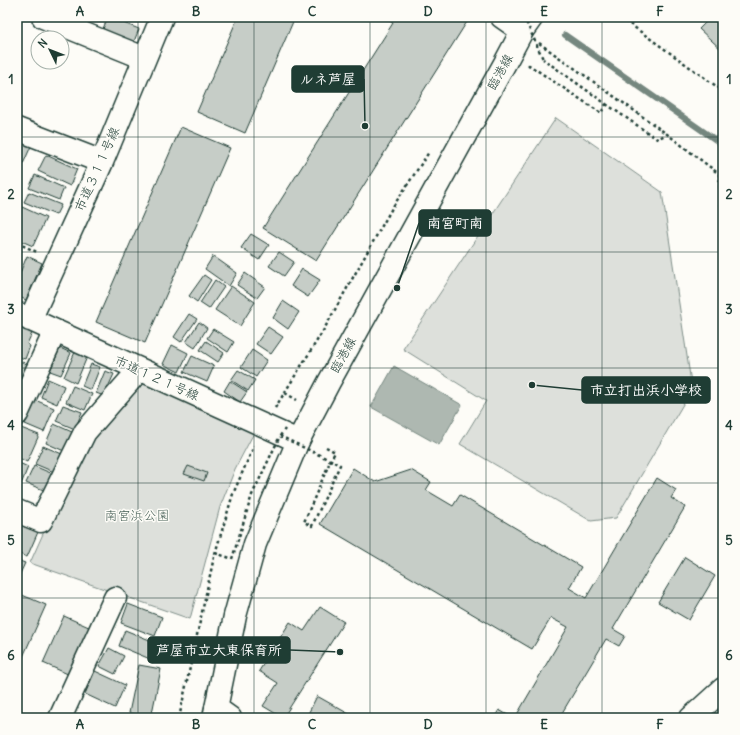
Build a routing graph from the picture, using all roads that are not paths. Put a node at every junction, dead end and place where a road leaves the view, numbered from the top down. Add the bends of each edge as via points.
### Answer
1 (43, 17) edge
2 (162, 17) edge
3 (502, 17) edge
4 (526, 22) edge
5 (144, 58) junction
6 (17, 129) edge
7 (102, 162) junction
8 (24, 316) edge
9 (56, 331) junction
10 (139, 370) junction
11 (17, 414) edge
12 (288, 435) junction
13 (17, 511) edge
14 (115, 598) dead end
15 (723, 689) edge
16 (220, 715) edge
17 (60, 718) edge
18 (691, 718) edge

1 - 5 street
2 - 5 street, 市道３１１号線
3 - 4 street
4 - 12 street, 臨港線 via 333,375
5 - 7 street, 市道３１１号線
6 - 7 street
7 - 8 street, 市道３１１号線
8 - 9 street, 市道１２１号線
9 - 10 street, 市道１２１号線
9 - 11 street
10 - 12 street, 市道１２１号線
10 - 13 street via 85,432 41,521
12 - 16 street, 臨港線 via 235,616
14 - 17 street
15 - 18 street

